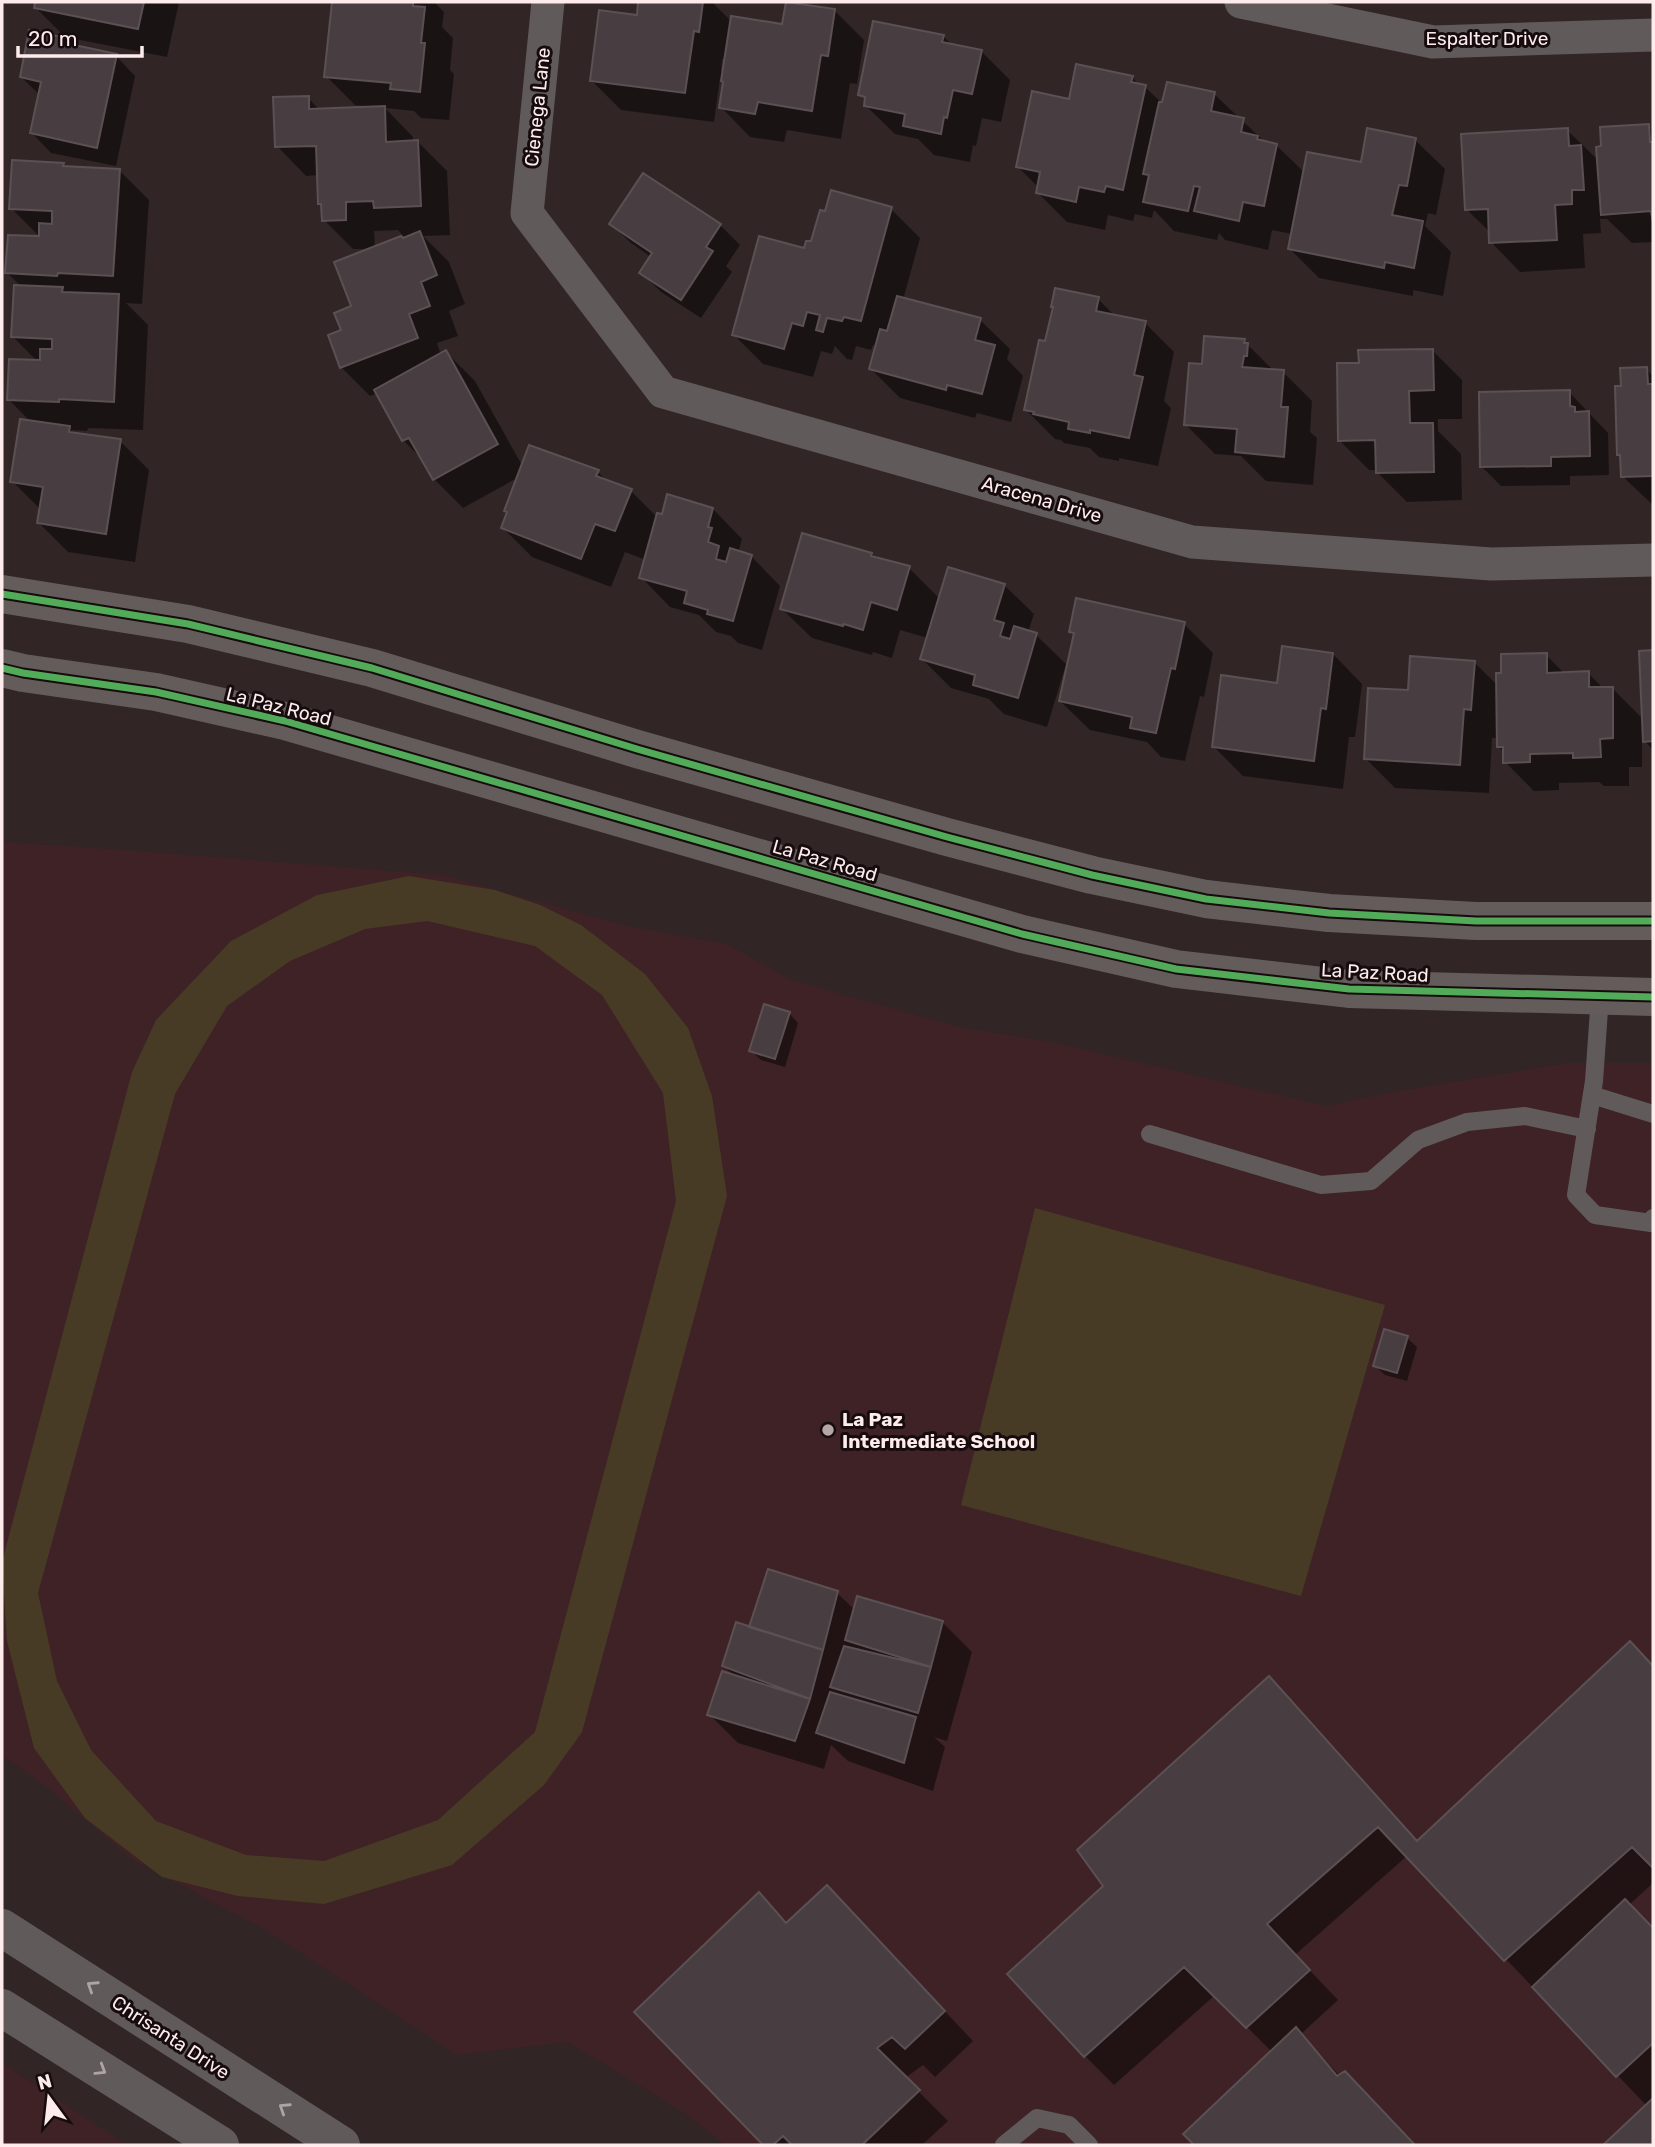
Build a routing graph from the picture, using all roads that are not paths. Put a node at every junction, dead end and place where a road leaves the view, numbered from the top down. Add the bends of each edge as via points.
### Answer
1 (548, 2) edge
2 (1241, 2) edge
3 (1653, 35) edge
4 (527, 213) joint
5 (1653, 560) edge
6 (2, 594) edge
7 (2, 668) edge
8 (1653, 921) edge
9 (1600, 996) junction
10 (1653, 997) edge
11 (1592, 1095) junction
12 (1653, 1114) edge
13 (1587, 1129) junction
14 (1150, 1134) dead end
15 (1653, 1218) edge
16 (2, 1928) edge
17 (2, 2008) edge
18 (220, 2145) edge
19 (341, 2145) edge
20 (1004, 2145) edge
21 (1088, 2145) edge

1 - 4 street, Cienega Lane
2 - 3 street, Espalter Drive via 1433,42
4 - 5 street, Aracena Drive via 663,392 1192,542 1491,564
6 - 8 main road via 188,624 372,668 947,837 1206,899 1329,913 1476,921
7 - 9 main road, La Paz Road via 156,692 285,721 1023,934 1177,969 1349,989
9 - 10 main road, La Paz Road
9 - 11 lane
11 - 12 lane
11 - 13 lane
13 - 14 lane via 1525,1116 1467,1122 1418,1140 1371,1181 1321,1185
13 - 15 lane via 1576,1195 1595,1215 1651,1223
19 -> 16 street, Chrisanta Drive
17 -> 18 street
20 - 21 lane via 1037,2118 1069,2125

